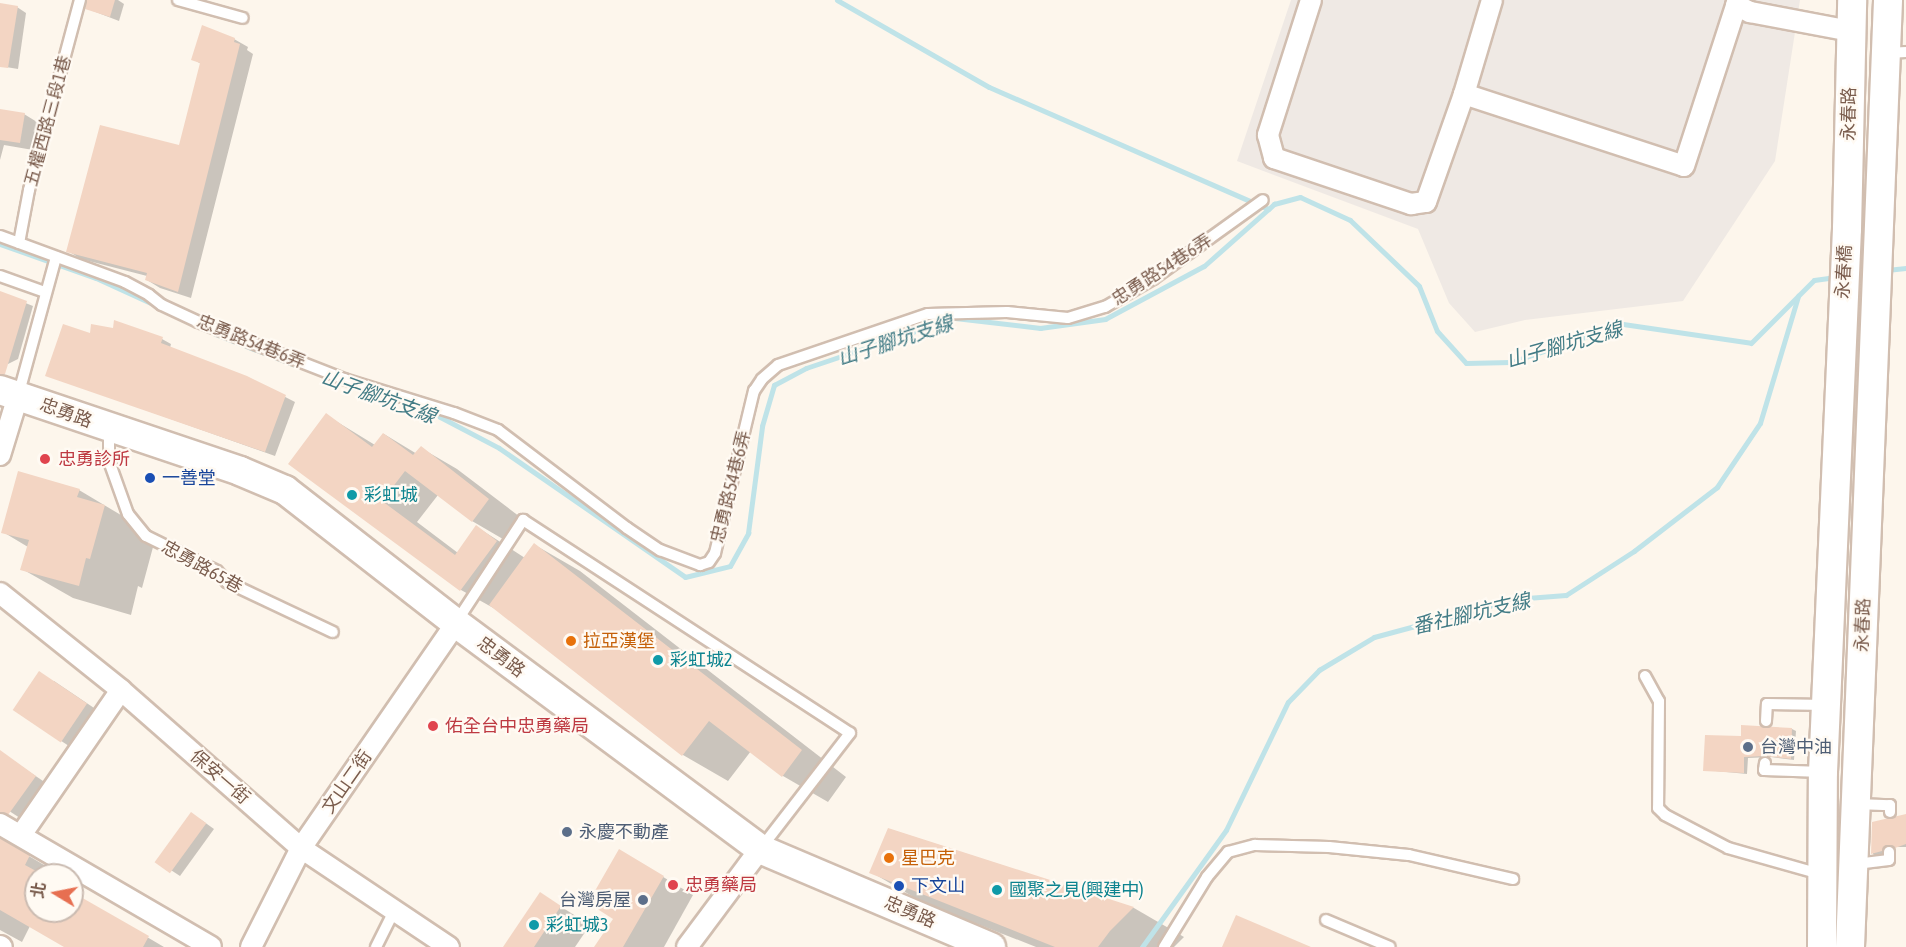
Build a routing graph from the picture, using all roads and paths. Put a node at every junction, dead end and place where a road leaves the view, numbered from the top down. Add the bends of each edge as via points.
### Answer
1 (80, 0) edge
2 (178, 0) edge
3 (1311, 0) edge
4 (1492, 0) edge
5 (1852, 0) edge
6 (1888, 0) edge
7 (1737, 2) edge
8 (243, 18) dead end
9 (1851, 31) junction
10 (1896, 52) edge
11 (1464, 94) junction
12 (1263, 200) dead end
13 (1880, 226) joint
14 (1847, 229) joint
15 (0, 236) edge
16 (19, 243) junction
17 (56, 257) junction
18 (0, 276) edge
19 (45, 292) junction
20 (1876, 304) joint
21 (1842, 315) joint
22 (9, 393) edge
23 (109, 429) junction
24 (0, 455) edge
25 (0, 593) edge
26 (456, 623) junction
27 (333, 632) dead end
28 (1645, 676) dead end
29 (121, 690) junction
30 (1826, 705) junction
31 (1766, 721) dead end
32 (1765, 764) dead end
33 (1823, 772) junction
34 (1855, 804) junction
35 (1890, 812) dead end
36 (0, 824) edge
37 (21, 836) junction
38 (301, 848) junction
39 (760, 849) junction
40 (1890, 852) dead end
41 (1852, 864) junction
42 (1823, 875) junction
43 (1513, 879) dead end
44 (394, 911) junction
45 (1850, 918) junction
46 (1326, 920) dead end
47 (253, 946) edge
48 (211, 947) edge
49 (376, 947) edge
50 (449, 947) edge
51 (687, 947) edge
52 (991, 947) edge
53 (1164, 947) edge
54 (1390, 947) edge
55 (1822, 947) edge
56 (1850, 947) edge

1 - 16 lane, 五權西路三段1巷
2 - 8 lane
3 - 11 street via 1268,135 1274,158 1411,204 1426,202
4 - 11 street
5 - 9 street, 永春路
6 - 10 street, 永春路
7 - 9 street via 1750,12
7 - 11 street via 1684,166
9 - 14 street, 永春路
10 - 13 street, 永春路
12 - 17 lane, 忠勇路54巷6弄 via 1153,279 1105,307 1068,318 1007,312 928,314 778,365 754,391 715,553 709,562 700,565 660,550 627,528 498,430 302,363 162,305 125,282
13 - 20 street, 永春橋
14 - 21 street, 永春橋
15 - 16 lane
16 - 17 lane
17 - 19 lane
18 - 19 lane
19 - 22 lane
20 - 34 street, 永春路
21 - 30 street, 永春路
22 - 23 street, 忠勇路
22 - 24 street
23 - 26 street, 忠勇路 via 240,471 285,490
23 - 27 lane, 忠勇路65巷 via 110,461 128,514 146,536 217,571 227,582
25 - 29 street, 保安一街
26 - 38 street, 文山二街
26 - 39 street, 忠勇路
26 - 39 lane via 523,520 850,734
28 - 42 lane via 1659,701 1658,808 1728,848
29 - 37 street
29 - 38 street, 保安一街
30 - 31 lane via 1767,704
30 - 33 street, 永春路
32 - 33 lane via 1764,770
33 - 42 street, 永春路
34 - 35 lane via 1890,805
34 - 41 street, 永春路
36 - 37 street
37 - 48 street
38 - 44 street, 保安一街
38 - 47 street, 文山二街
39 - 51 street
39 - 52 street, 忠勇路
40 - 41 lane via 1889,860
41 - 45 street, 永春路
42 - 55 street, 永春路
43 - 53 lane via 1409,855 1254,845 1228,852 1207,877
44 - 49 lane
44 - 50 street, 保安一街
45 - 55 street
45 - 56 street, 永春路
46 - 54 lane

